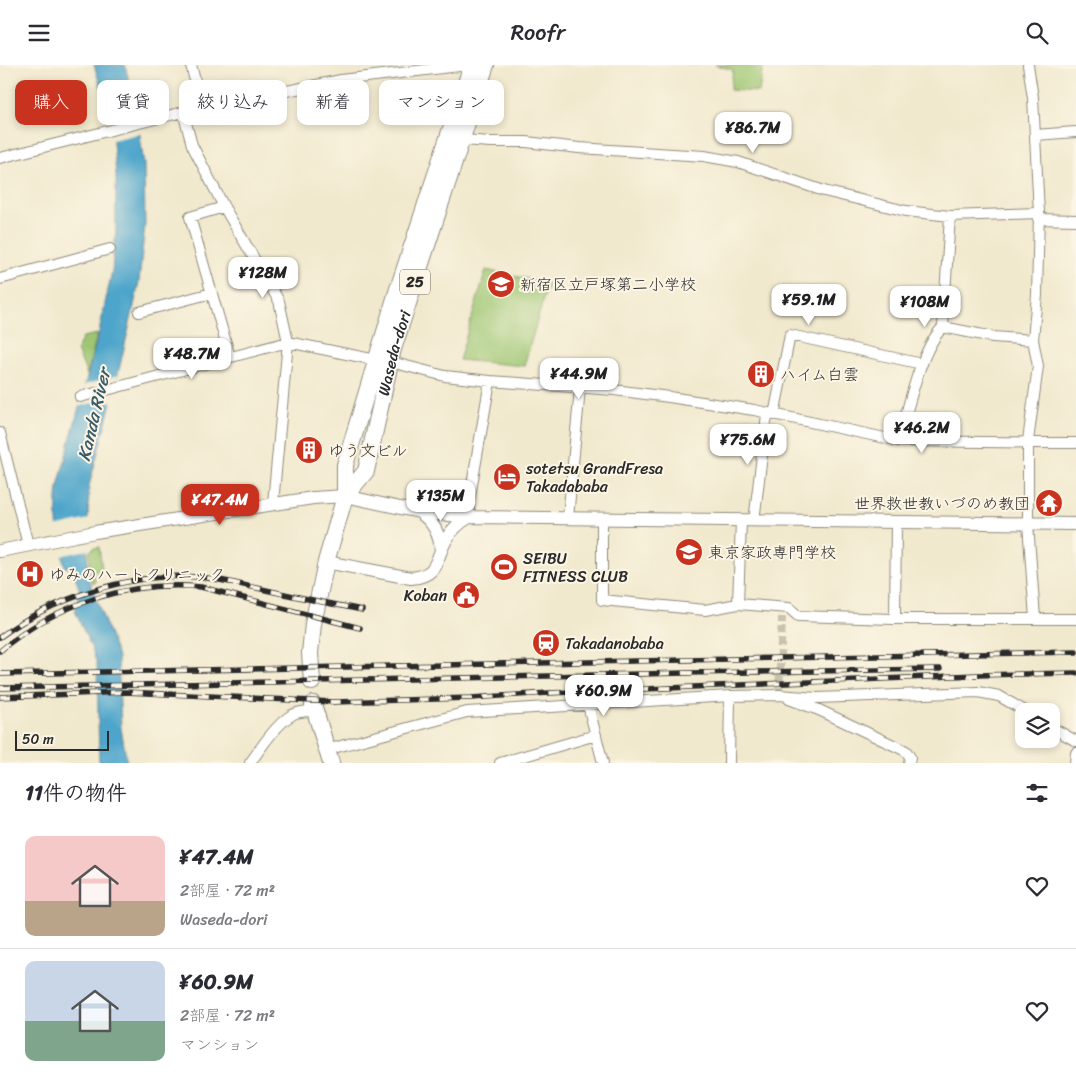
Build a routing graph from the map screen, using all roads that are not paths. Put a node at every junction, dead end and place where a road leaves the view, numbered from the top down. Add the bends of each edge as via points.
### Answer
1 (191, 65) edge
2 (468, 65) edge
3 (1028, 65) edge
4 (479, 66) edge
5 (195, 80) edge
6 (287, 91) edge
7 (179, 113) edge
8 (187, 125) edge
9 (1076, 132) edge
10 (1035, 135) junction
11 (462, 140) junction
12 (0, 158) edge
13 (224, 207) junction
14 (950, 215) junction
15 (1039, 216) junction
16 (1076, 220) edge
17 (110, 249) dead end
18 (0, 279) edge
19 (212, 293) junction
20 (139, 312) dead end
21 (943, 327) junction
22 (1033, 340) junction
23 (288, 342) junction
24 (230, 357) junction
25 (384, 361) junction
26 (922, 364) junction
27 (490, 381) junction
28 (580, 387) junction
29 (80, 397) dead end
30 (771, 414) junction
31 (0, 433) edge
32 (898, 441) junction
33 (1028, 441) junction
34 (1076, 443) edge
35 (345, 496) junction
36 (273, 503) junction
37 (418, 512) junction
38 (468, 517) junction
39 (568, 518) junction
40 (602, 518) junction
41 (748, 521) junction
42 (896, 523) junction
43 (1028, 524) junction
44 (1076, 525) edge
45 (28, 545) junction
46 (0, 551) edge
47 (441, 551) junction
48 (326, 562) junction
49 (738, 604) junction
50 (1035, 618) junction
51 (895, 619) junction
52 (1076, 619) edge
53 (312, 682) dead end
54 (784, 695) junction
55 (730, 696) junction
56 (588, 705) junction
57 (1015, 705) edge
58 (310, 708) joint
59 (1060, 732) edge
60 (596, 735) junction
61 (1076, 741) edge
62 (1076, 753) edge
63 (328, 756) edge
64 (250, 763) edge
65 (500, 763) edge
66 (603, 763) edge
67 (730, 763) edge
68 (909, 763) edge
69 (1074, 763) edge

1 - 5 street
2 - 6 street via 341,80
3 - 10 street
4 - 11 main road, Waseda-dori / 25
4 - 25 main road, Waseda-dori / 25
7 - 12 street
8 - 13 street via 192,145
9 - 10 street
10 - 15 street
11 - 14 street via 704,156 738,162 796,183 906,211
11 - 25 main road, Waseda-dori / 25 via 406,308
13 - 19 street via 190,217
13 - 23 street via 279,301
14 - 15 street
14 - 21 street
15 - 16 street
15 - 22 street
17 - 18 street
19 - 20 street
19 - 24 street
21 - 22 street via 993,337
21 - 26 street via 935,335
22 - 33 street via 1038,366
23 - 24 street
23 - 25 street
23 - 36 street
24 - 29 street
25 - 27 street via 445,376
25 - 35 main road, Waseda-dori / 25 via 366,471
26 - 30 street via 790,335
26 - 32 street
27 - 28 street
27 - 38 street
28 - 30 street via 669,397
28 - 39 street
30 - 32 street
30 - 41 street
31 - 45 street
32 - 33 street
33 - 34 street
33 - 43 street
35 - 36 street
35 - 37 street
35 - 48 main road, Waseda-dori / 25
36 - 45 street
37 - 38 street
37 - 47 street via 435,528
38 - 39 street
38 - 47 street via 452,531
39 - 40 street
40 - 41 street
40 - 49 street via 602,600 705,610
41 - 42 street
41 - 49 street
42 - 43 street
42 - 51 street
43 - 44 street
43 - 50 street
45 - 46 street
47 - 48 street via 432,570 417,578
48 - 53 main road, Waseda-dori / 25 via 313,624
49 - 51 street via 789,608 798,616
50 - 51 street
50 - 52 street
54 - 55 street
54 - 57 street via 816,698 978,692 999,695
54 - 68 street via 906,751
55 - 56 street
55 - 67 street
56 - 60 street
56 - 63 street via 467,712
58 - 63 main road via 316,709
58 - 64 street via 293,713
59 - 61 street
60 - 65 street
60 - 66 street
62 - 69 street

